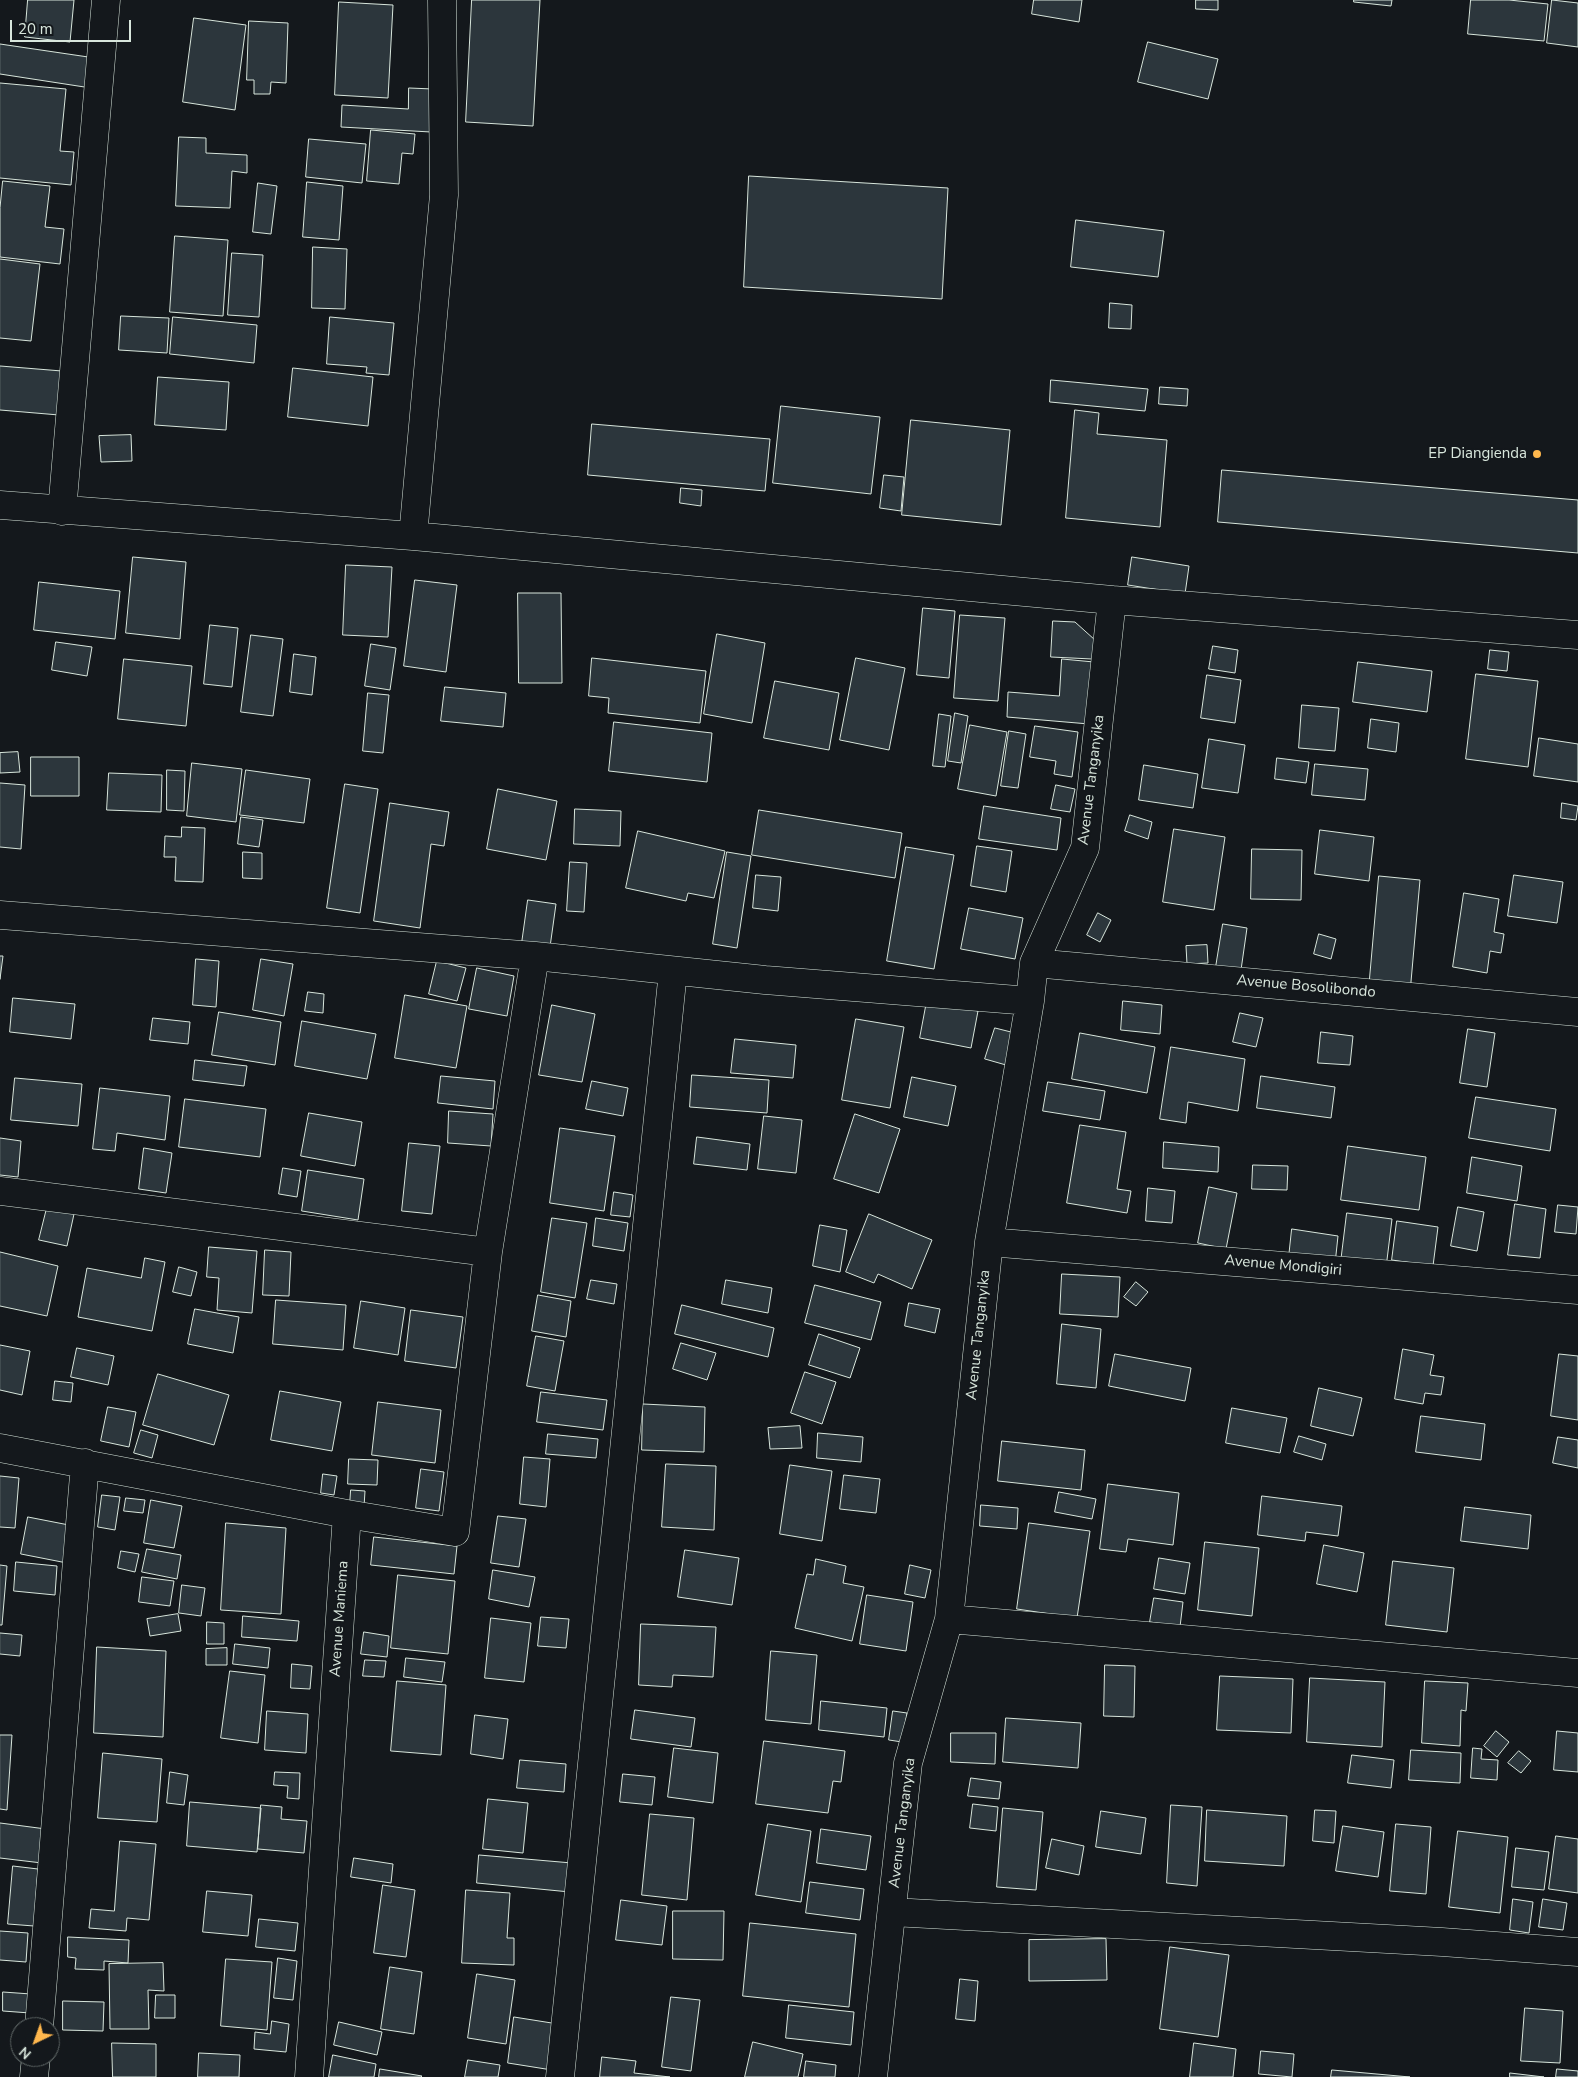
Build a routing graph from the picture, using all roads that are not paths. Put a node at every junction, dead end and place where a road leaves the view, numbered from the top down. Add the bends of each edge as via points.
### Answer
1 (106, 0) edge
2 (442, 0) edge
3 (0, 506) edge
4 (62, 511) junction
5 (413, 536) junction
6 (1112, 600) junction
7 (1578, 634) edge
8 (0, 915) edge
9 (535, 956) junction
10 (1034, 963) junction
11 (673, 971) junction
12 (1030, 1001) junction
13 (1578, 1012) edge
14 (0, 1191) edge
15 (989, 1242) junction
16 (488, 1252) junction
17 (1578, 1290) edge
18 (0, 1448) edge
19 (85, 1463) junction
20 (347, 1514) junction
21 (948, 1619) junction
22 (1578, 1673) edge
23 (892, 1912) junction
24 (1578, 1952) edge
25 (40, 2017) edge
26 (309, 2077) edge
27 (560, 2077) edge
28 (873, 2077) edge

1 - 4 street
2 - 5 street via 444,195
3 - 4 street
4 - 5 street
5 - 6 street
6 - 7 street
6 - 10 street, Avenue Tanganyika via 1086,848
8 - 9 street
9 - 11 street
9 - 16 street
10 - 12 street, Avenue Tanganyika
10 - 13 street, Avenue Bosolibondo
11 - 12 street
11 - 27 street
12 - 15 street, Avenue Tanganyika
14 - 16 street
15 - 17 street, Avenue Mondigiri
15 - 21 street, Avenue Tanganyika
16 - 20 street via 456,1532
18 - 19 street
19 - 20 street
19 - 25 street
20 - 26 street, Avenue Maniema
21 - 22 street
21 - 23 street, Avenue Tanganyika via 908,1763
23 - 24 street
23 - 28 street, Avenue Tanganyika

